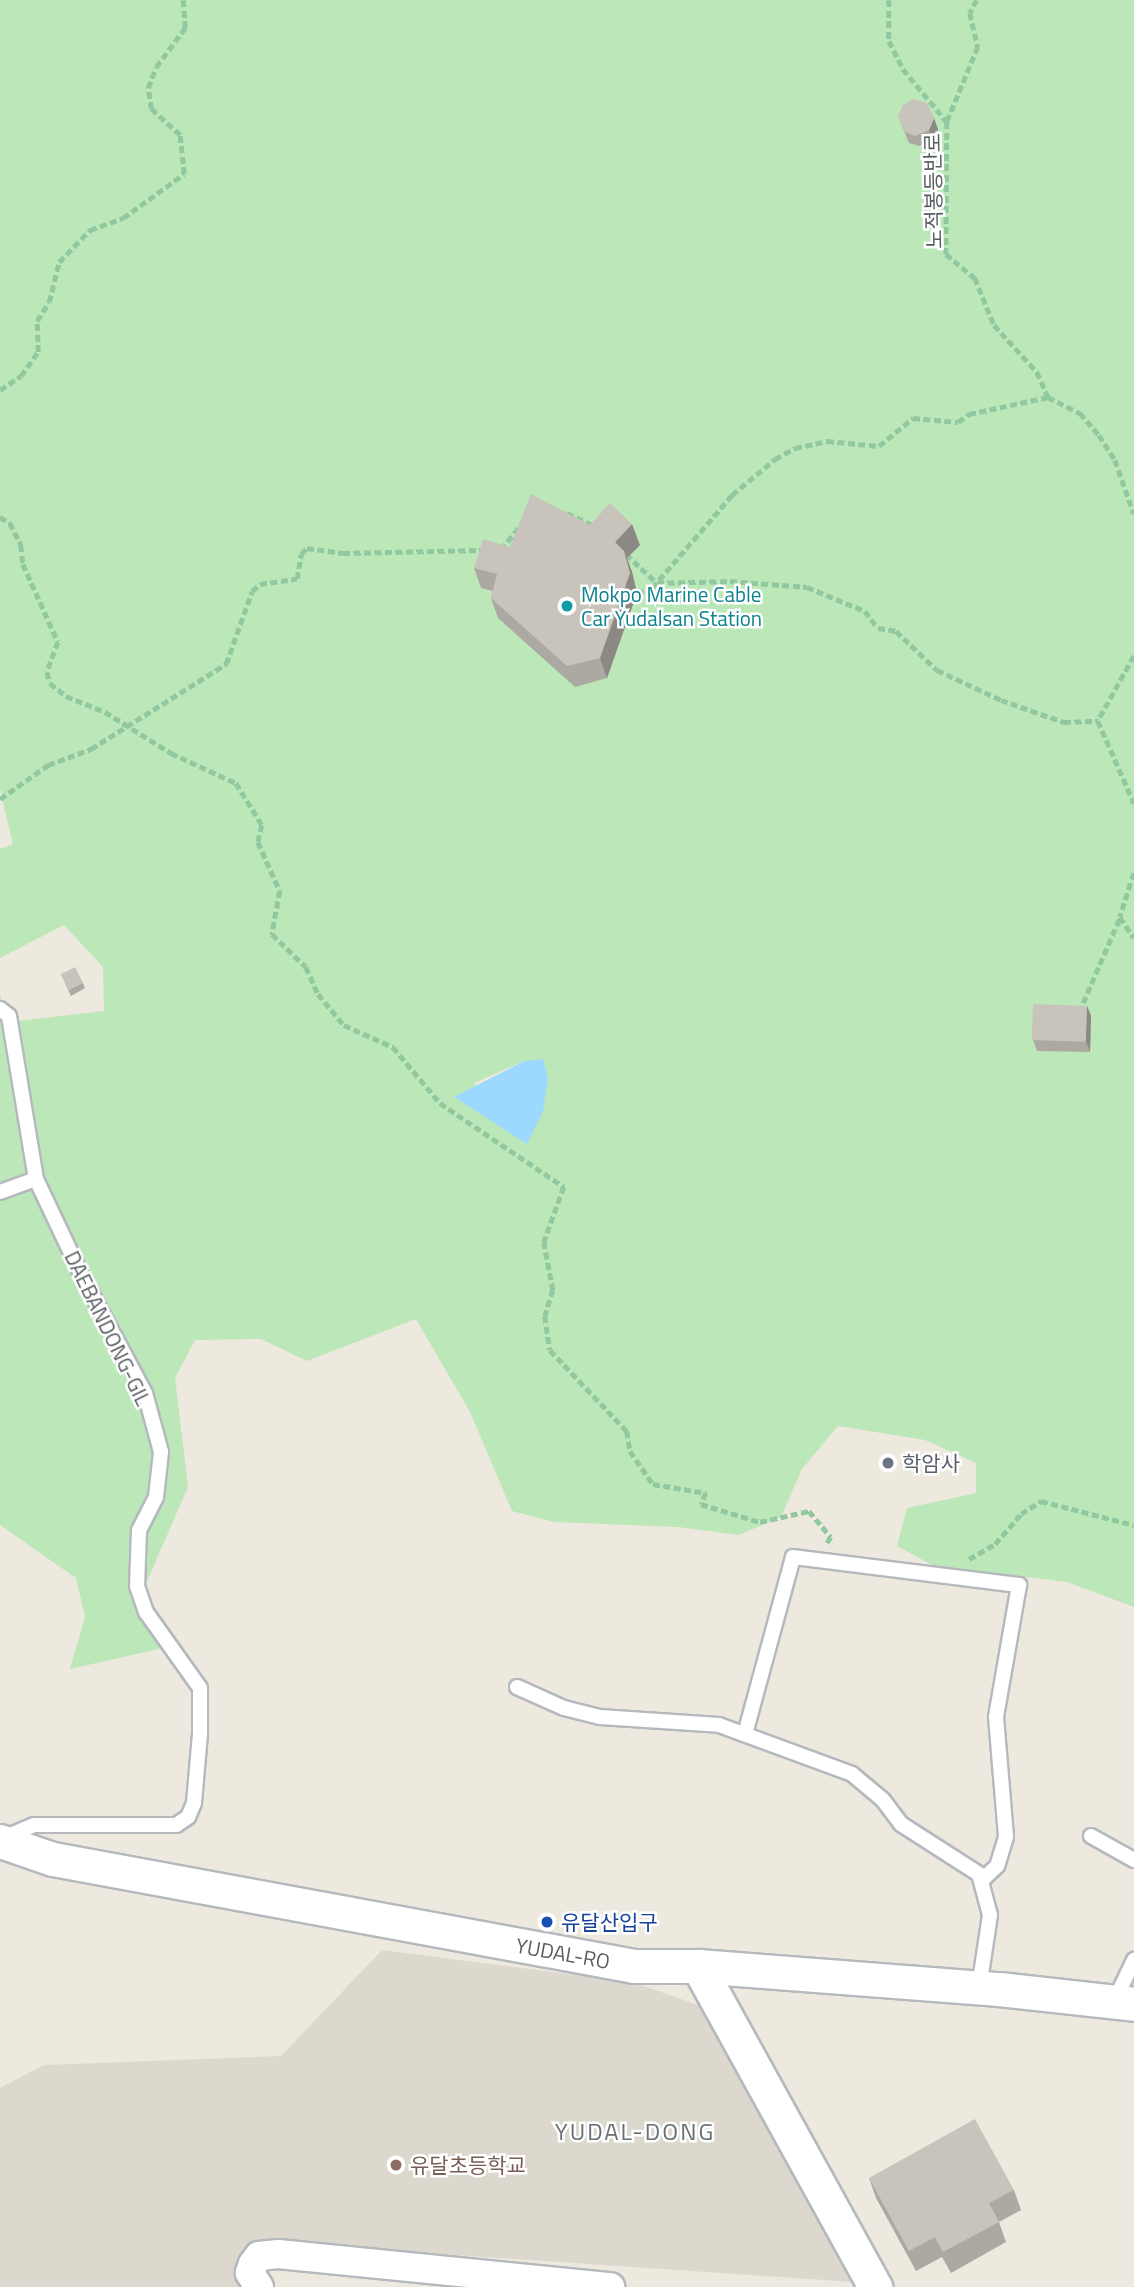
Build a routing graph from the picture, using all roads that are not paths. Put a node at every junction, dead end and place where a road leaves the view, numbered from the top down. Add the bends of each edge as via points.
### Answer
1 (0, 1009) edge
2 (36, 1179) junction
3 (0, 1192) edge
4 (517, 1687) dead end
5 (745, 1734) junction
6 (1091, 1836) dead end
7 (0, 1840) edge
8 (1134, 1860) edge
9 (982, 1880) junction
10 (1134, 1961) edge
11 (698, 1966) junction
12 (979, 1988) junction
13 (1124, 2004) edge
14 (550, 2284) edge
15 (259, 2287) edge
16 (610, 2287) edge
17 (875, 2287) edge

1 - 2 lane, DAEBANDONG-GIL via 9,1016
2 - 3 lane
2 - 7 lane, DAEBANDONG-GIL via 145,1393 161,1452 156,1497 139,1530 136,1586 146,1612 200,1688 201,1734 194,1803 188,1817 176,1825 34,1825
4 - 5 lane via 564,1708 600,1717 707,1724
5 - 9 lane via 852,1774 883,1800 901,1824 970,1864
5 - 9 lane via 793,1557 1019,1585 996,1717 1006,1838 997,1866
6 - 8 lane
7 - 11 street, YUDAL-RO via 53,1859 334,1914 634,1966
9 - 12 lane via 990,1915
10 - 13 lane
11 - 12 street, YUDAL-RO
11 - 17 street
12 - 13 street, YUDAL-RO
14 - 15 street via 278,2254 259,2256 253,2264 250,2273
14 - 16 street

